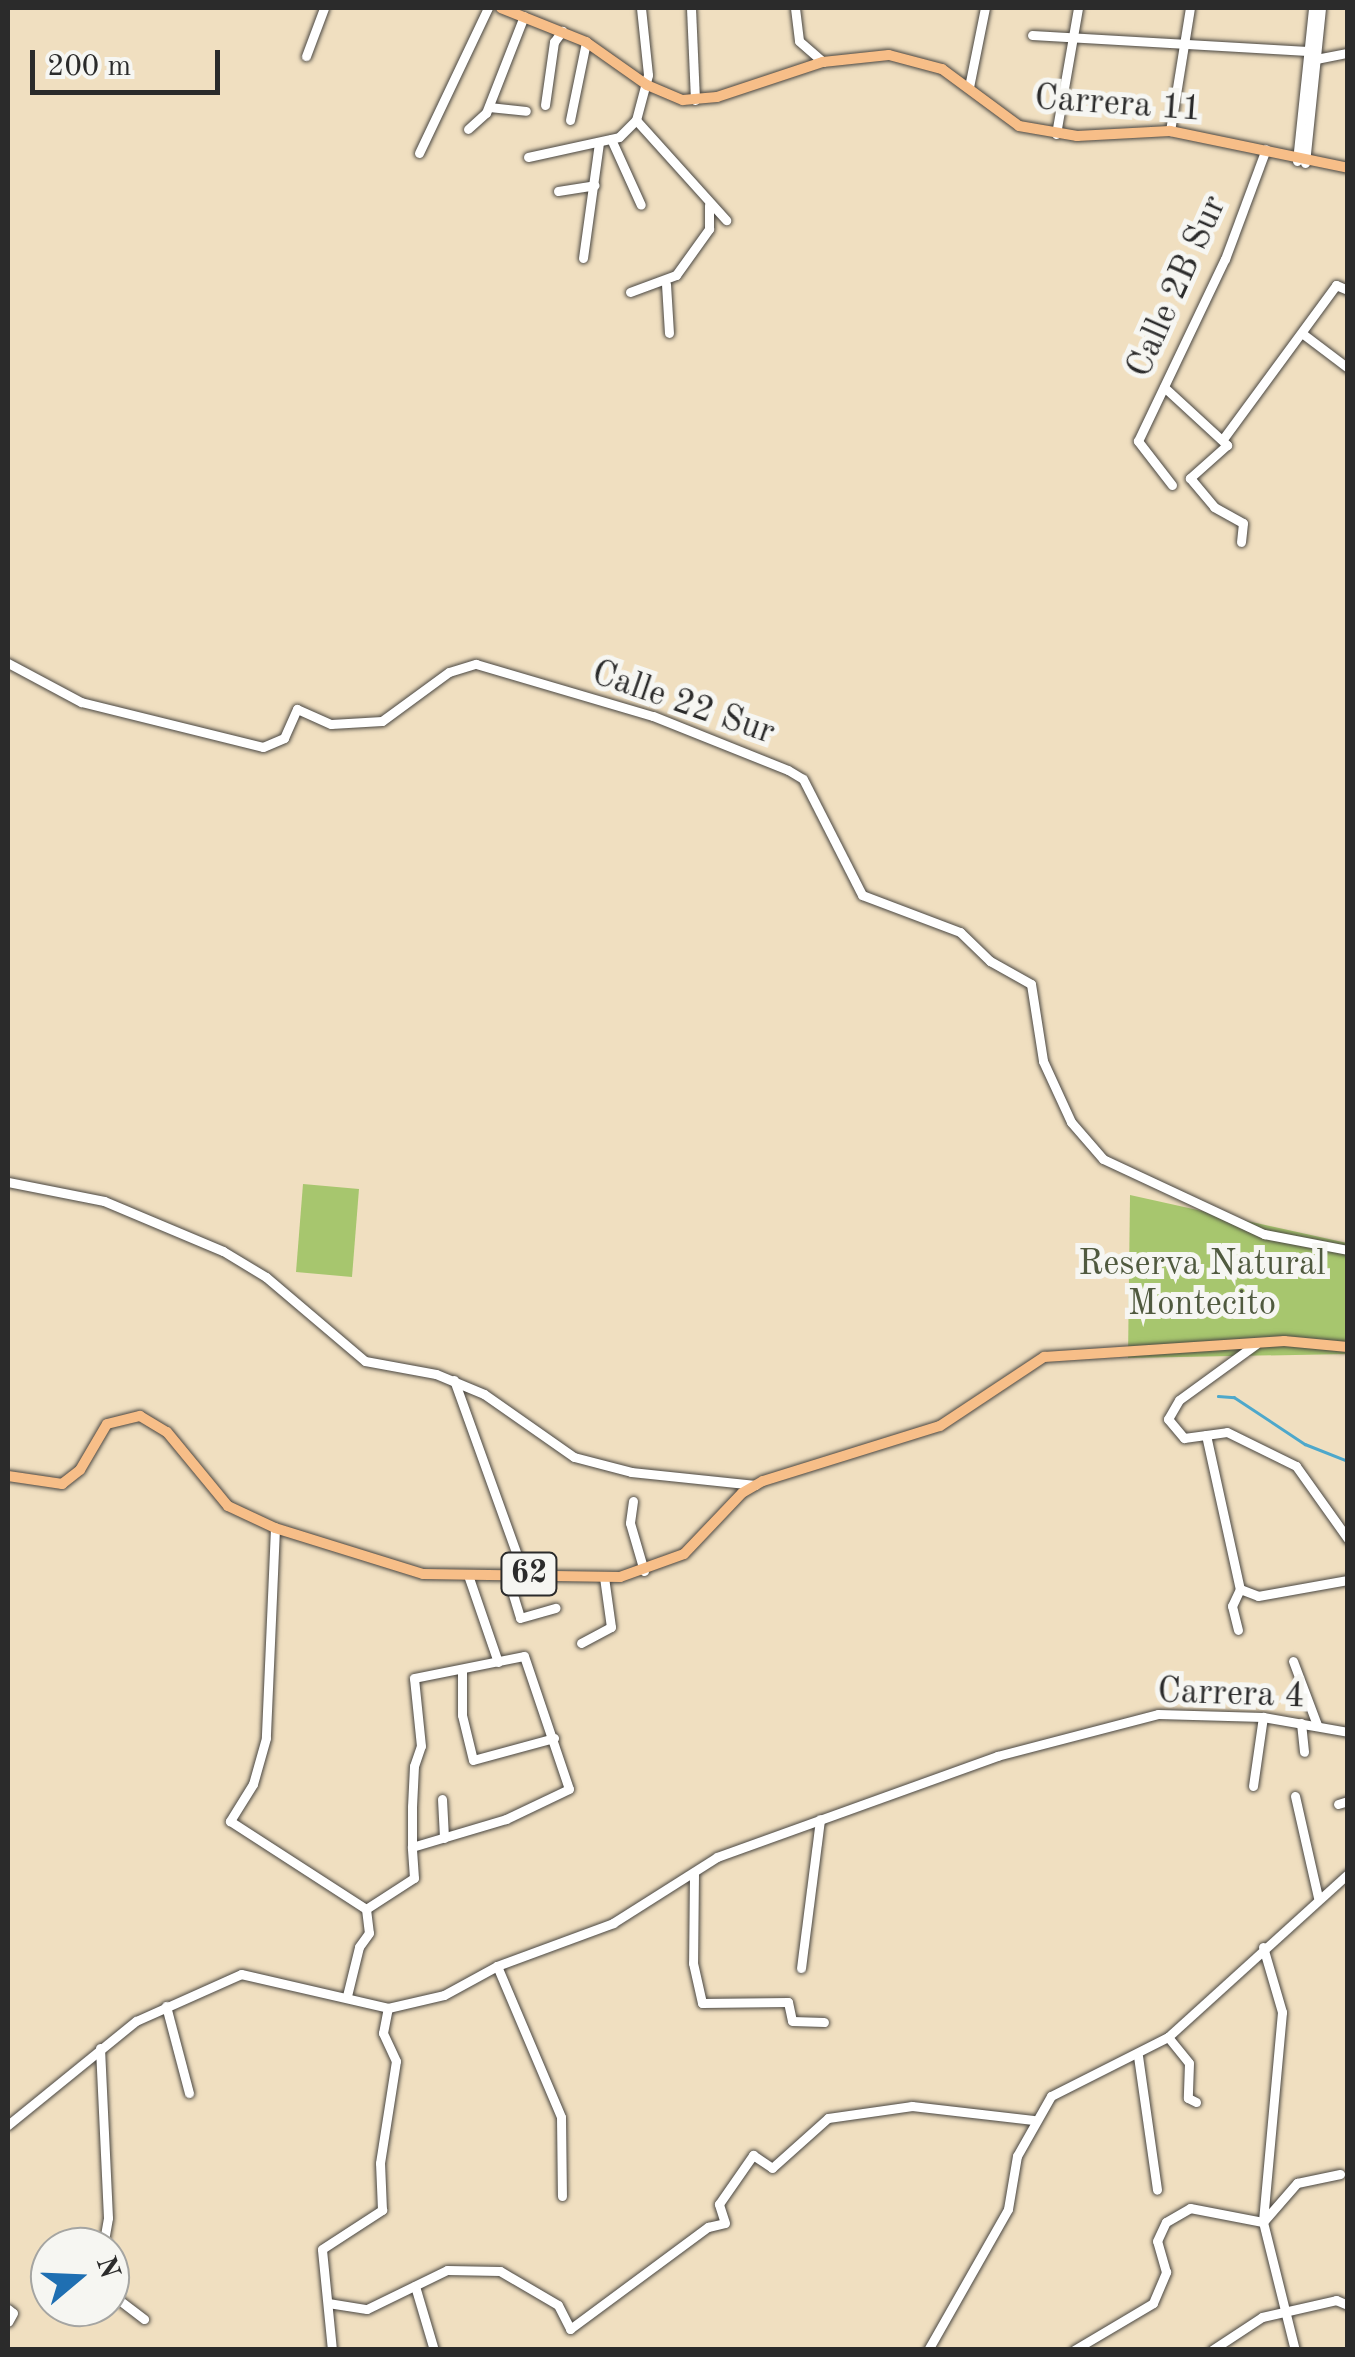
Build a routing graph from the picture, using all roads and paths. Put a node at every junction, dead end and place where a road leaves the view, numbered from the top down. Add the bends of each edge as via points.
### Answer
1 (324, 8) edge
2 (488, 8) edge
3 (501, 8) edge
4 (641, 8) edge
5 (691, 8) edge
6 (795, 8) edge
7 (985, 8) edge
8 (1078, 8) edge
9 (1190, 8) edge
10 (1313, 8) edge
11 (1321, 8) edge
12 (524, 16) junction
13 (562, 31) junction
14 (1032, 34) dead end
15 (1073, 34) junction
16 (1183, 41) junction
17 (586, 42) junction
18 (1348, 53) edge
19 (1312, 55) junction
20 (306, 56) dead end
21 (823, 62) junction
22 (646, 85) junction
23 (969, 87) junction
24 (694, 100) junction
25 (545, 105) dead end
26 (489, 107) junction
27 (526, 111) dead end
28 (570, 120) dead end
29 (636, 120) junction
30 (468, 129) dead end
31 (1170, 131) junction
32 (1056, 134) junction
33 (612, 139) junction
34 (599, 142) junction
35 (1266, 151) junction
36 (419, 153) dead end
37 (528, 156) dead end
38 (1301, 160) junction
39 (1348, 171) edge
40 (594, 185) junction
41 (558, 191) dead end
42 (640, 204) dead end
43 (710, 206) junction
44 (726, 220) dead end
45 (582, 258) dead end
46 (666, 284) junction
47 (1348, 290) edge
48 (630, 292) dead end
49 (669, 333) dead end
50 (1303, 334) junction
51 (1346, 363) edge
52 (1164, 386) junction
53 (1225, 436) junction
54 (1172, 485) dead end
55 (1241, 542) dead end
56 (8, 663) edge
57 (8, 1182) edge
58 (1348, 1250) edge
59 (1256, 1344) junction
60 (1348, 1347) edge
61 (454, 1380) junction
62 (1206, 1435) junction
63 (8, 1476) edge
64 (756, 1485) junction
65 (633, 1501) dead end
66 (275, 1528) junction
67 (1348, 1538) edge
68 (645, 1572) junction
69 (524, 1574) junction
70 (468, 1575) junction
71 (604, 1577) junction
72 (1348, 1580) edge
73 (1240, 1589) junction
74 (556, 1608) dead end
75 (1238, 1630) dead end
76 (581, 1643) dead end
77 (1292, 1661) dead end
78 (498, 1662) junction
79 (462, 1670) junction
80 (1264, 1717) junction
81 (1301, 1723) junction
82 (1317, 1725) junction
83 (1348, 1732) edge
84 (554, 1738) junction
85 (1304, 1752) dead end
86 (1253, 1786) dead end
87 (1295, 1796) dead end
88 (442, 1800) dead end
89 (820, 1819) junction
90 (444, 1838) junction
91 (412, 1847) junction
92 (694, 1874) junction
93 (1348, 1874) edge
94 (1318, 1897) junction
95 (366, 1909) junction
96 (1264, 1947) junction
97 (498, 1966) junction
98 (801, 1968) dead end
99 (352, 1998) junction
100 (166, 2006) junction
101 (388, 2008) junction
102 (824, 2022) dead end
103 (1168, 2037) junction
104 (100, 2048) junction
105 (1138, 2056) junction
106 (189, 2093) dead end
107 (1196, 2102) dead end
108 (1033, 2120) junction
109 (8, 2124) edge
110 (1340, 2174) dead end
111 (1157, 2190) dead end
112 (562, 2196) dead end
113 (1263, 2222) junction
114 (106, 2227) edge
115 (415, 2286) junction
116 (328, 2303) junction
117 (1348, 2305) edge
118 (130, 2308) edge
119 (1286, 2309) junction
120 (8, 2310) edge
121 (144, 2319) dead end
122 (8, 2322) edge
123 (332, 2350) edge
124 (434, 2350) edge
125 (928, 2350) edge
126 (1074, 2350) edge
127 (1212, 2350) edge
128 (1295, 2350) edge

1 - 20 street
2 - 36 street
3 - 12 main road
4 - 22 street
5 - 24 street
6 - 21 street via 800,41
7 - 23 street
8 - 15 street
9 - 16 street
10 - 19 street
11 - 19 street
12 - 13 main road
12 - 26 street
13 - 17 main road
13 - 25 street via 554,42
14 - 15 street
15 - 16 street
15 - 32 street
16 - 19 street
16 - 31 street
17 - 22 main road
17 - 28 street
18 - 19 street
19 - 38 street
21 - 23 main road, Carrera 11 via 869,54 908,57
21 - 24 main road, Carrera 11
22 - 24 main road
22 - 29 street
23 - 32 main road, Carrera 11 via 1019,126
26 - 27 street
26 - 30 street
29 - 33 street
29 - 43 street
31 - 32 main road, Carrera 11
31 - 35 main road, Carrera 11
33 - 34 street
33 - 42 street
34 - 37 street
34 - 40 street
35 - 38 main road, Carrera 11
35 - 52 street, Calle 2B Sur
38 - 39 main road, Carrera 11
40 - 41 street
40 - 45 street
43 - 44 street
43 - 46 street via 709,229
46 - 48 street
46 - 49 street
47 - 50 street via 1336,284
50 - 51 street
50 - 53 street
52 - 53 street
52 - 54 street, Calle 2B Sur via 1138,441
53 - 55 street via 1224,452 1190,478 1214,507 1243,523
56 - 58 street, Calle 22 Sur via 81,702 263,748 284,738 298,708 331,724 382,721 450,672 476,664 653,716 788,770 802,779 862,895 960,932 990,961 1032,984 1043,1061 1070,1122 1103,1159 1264,1234
57 - 61 street via 104,1201 223,1252 266,1277 366,1361
59 - 60 main road, 62
59 - 62 street via 1170,1410 1168,1419 1184,1438
59 - 64 main road, 62 via 1044,1357 940,1426 809,1462
61 - 64 street via 574,1457 632,1472
61 - 69 street
62 - 67 street via 1227,1432 1296,1466
62 - 73 street
63 - 66 main road, 62 via 62,1484 80,1470 107,1424 140,1416 167,1432 228,1506
64 - 68 main road, 62 via 684,1554
65 - 68 street via 630,1523
66 - 70 main road, 62 via 423,1574
66 - 95 street via 268,1726 253,1784 231,1825
68 - 71 main road, 62
69 - 70 main road, 62
69 - 71 main road, 62
69 - 74 street via 511,1588 520,1618
70 - 78 street
71 - 76 street via 612,1627
72 - 73 street via 1258,1596
73 - 75 street via 1232,1606
77 - 82 street
78 - 79 street
78 - 84 street via 524,1656
79 - 84 street via 473,1760
79 - 91 street via 414,1678 422,1746 414,1766
80 - 81 street, Carrera 4
80 - 86 street
80 - 89 street, Carrera 4 via 1158,1714 997,1756
81 - 82 street, Carrera 4
81 - 85 street
82 - 83 street, Carrera 4
84 - 90 street via 570,1789
87 - 94 street
88 - 90 street
89 - 92 street, Carrera 4 via 717,1857
89 - 98 street
90 - 91 street
91 - 95 street via 414,1878
92 - 97 street, Carrera 4 via 614,1923
92 - 102 street via 693,1963 702,2002 788,2002 792,2021
93 - 94 street
94 - 96 street
95 - 99 street via 370,1934 359,1947
96 - 103 street
96 - 113 street via 1282,2012
97 - 101 street, Carrera 4 via 444,1995
97 - 112 street via 561,2117
99 - 100 street via 241,1974
99 - 101 street
100 - 104 street
100 - 106 street
101 - 116 street via 382,2033 396,2061 380,2163 382,2210 322,2249
103 - 105 street
103 - 107 street via 1188,2063 1188,2098
104 - 109 street
104 - 114 street
105 - 108 street via 1071,2083
105 - 111 street
108 - 115 street via 912,2106 828,2118 772,2168 753,2155 719,2204 725,2223 708,2227 570,2329 558,2305 500,2271 447,2270
108 - 125 street via 1009,2183 1008,2210
110 - 113 street via 1298,2183
113 - 119 street
113 - 126 street via 1190,2208 1166,2222 1157,2241 1166,2272 1153,2302
115 - 116 street via 367,2309
115 - 124 street
116 - 123 street
117 - 119 street via 1336,2300
118 - 121 street
119 - 127 street
119 - 128 street
120 - 122 street

